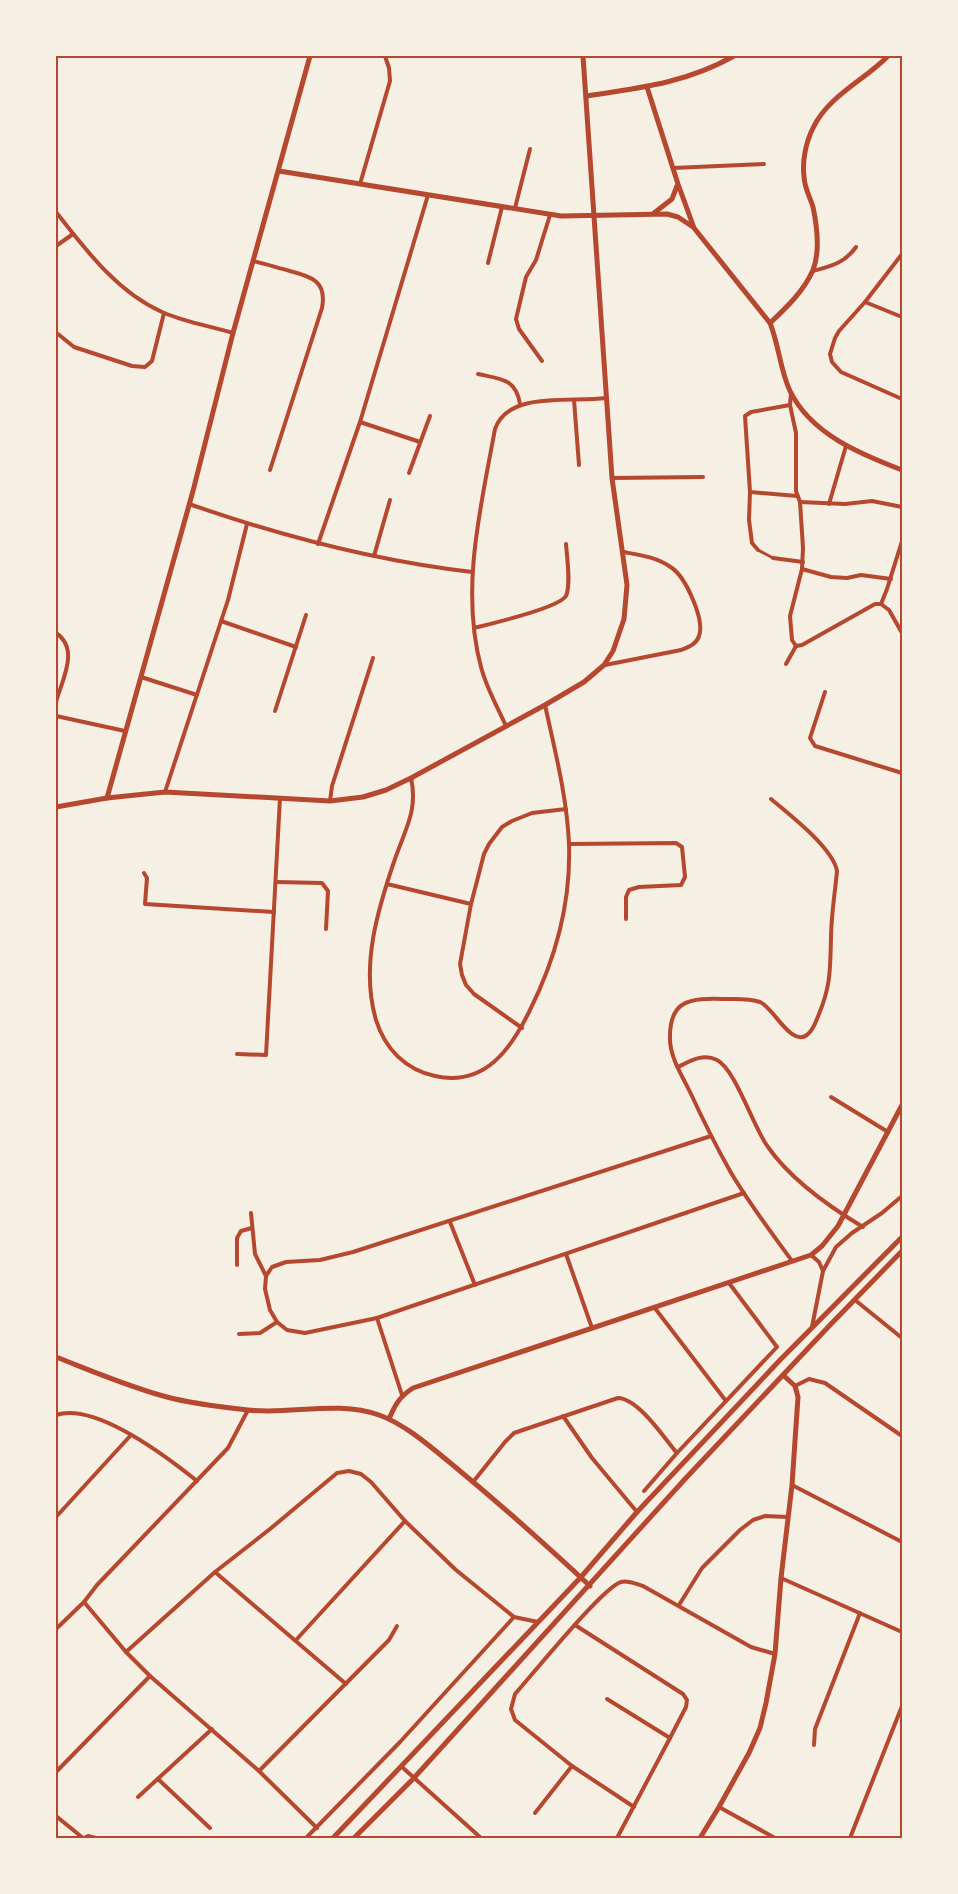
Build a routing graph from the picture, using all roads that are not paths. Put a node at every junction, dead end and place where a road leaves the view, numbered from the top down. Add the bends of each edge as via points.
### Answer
1 (310, 56) edge
2 (385, 56) edge
3 (583, 56) edge
4 (734, 56) edge
5 (888, 56) edge
6 (647, 87) junction
7 (586, 96) junction
8 (530, 149) dead end
9 (764, 164) dead end
10 (673, 168) junction
11 (279, 171) junction
12 (360, 184) junction
13 (678, 184) junction
14 (428, 195) junction
15 (502, 206) junction
16 (515, 208) junction
17 (56, 212) edge
18 (654, 213) junction
19 (550, 214) junction
20 (594, 215) junction
21 (694, 228) junction
22 (73, 234) junction
23 (56, 246) edge
24 (856, 247) dead end
25 (903, 254) edge
26 (254, 261) junction
27 (488, 263) dead end
28 (812, 271) junction
29 (865, 302) junction
30 (164, 313) junction
31 (903, 317) edge
32 (770, 324) junction
33 (233, 333) junction
34 (58, 334) dead end
35 (542, 362) dead end
36 (478, 374) dead end
37 (791, 393) junction
38 (606, 398) junction
39 (903, 399) edge
40 (574, 400) junction
41 (520, 404) junction
42 (790, 405) junction
43 (430, 416) dead end
44 (360, 423) junction
45 (420, 442) junction
46 (846, 446) junction
47 (579, 465) dead end
48 (270, 470) dead end
49 (903, 470) edge
50 (409, 473) dead end
51 (703, 477) dead end
52 (612, 478) junction
53 (750, 492) junction
54 (797, 496) junction
55 (390, 500) dead end
56 (800, 502) junction
57 (189, 504) junction
58 (829, 504) junction
59 (903, 507) edge
60 (247, 524) junction
61 (903, 541) edge
62 (318, 544) junction
63 (566, 544) dead end
64 (758, 550) joint
65 (623, 552) junction
66 (901, 555) edge
67 (374, 556) junction
68 (773, 558) joint
69 (803, 562) junction
70 (802, 568) junction
71 (472, 572) junction
72 (891, 579) junction
73 (881, 604) junction
74 (306, 615) dead end
75 (221, 621) junction
76 (474, 628) junction
77 (56, 633) edge
78 (903, 633) edge
79 (796, 646) junction
80 (296, 647) junction
81 (373, 658) dead end
82 (786, 664) dead end
83 (604, 665) junction
84 (141, 677) junction
85 (825, 693) dead end
86 (197, 695) junction
87 (56, 702) edge
88 (545, 705) junction
89 (275, 711) dead end
90 (56, 716) edge
91 (506, 726) junction
92 (125, 731) junction
93 (903, 773) edge
94 (411, 778) junction
95 (165, 792) junction
96 (107, 798) junction
97 (280, 798) junction
98 (771, 799) dead end
99 (330, 801) junction
100 (56, 807) edge
101 (566, 809) junction
102 (569, 844) junction
103 (144, 873) dead end
104 (276, 882) junction
105 (387, 884) junction
106 (471, 904) junction
107 (274, 912) junction
108 (626, 919) dead end
109 (326, 929) dead end
110 (522, 1028) junction
111 (237, 1054) dead end
112 (678, 1068) junction
113 (831, 1097) dead end
114 (903, 1105) edge
115 (888, 1132) junction
116 (711, 1136) junction
117 (744, 1193) junction
118 (903, 1196) edge
119 (251, 1214) dead end
120 (844, 1216) junction
121 (450, 1222) junction
122 (863, 1227) junction
123 (252, 1228) junction
124 (903, 1237) edge
125 (903, 1251) edge
126 (566, 1254) junction
127 (811, 1255) junction
128 (792, 1261) junction
129 (237, 1265) dead end
130 (824, 1271) junction
131 (266, 1276) junction
132 (728, 1282) junction
133 (475, 1285) junction
134 (855, 1300) junction
135 (654, 1307) junction
136 (377, 1318) junction
137 (277, 1322) junction
138 (592, 1328) junction
139 (811, 1331) junction
140 (239, 1334) dead end
141 (903, 1338) edge
142 (56, 1357) edge
143 (783, 1375) junction
144 (795, 1386) junction
145 (402, 1395) junction
146 (726, 1401) junction
147 (248, 1410) junction
148 (56, 1414) edge
149 (563, 1416) junction
150 (389, 1419) junction
151 (131, 1435) junction
152 (903, 1436) edge
153 (677, 1453) junction
154 (197, 1480) junction
155 (473, 1482) junction
156 (792, 1485) junction
157 (644, 1491) dead end
158 (637, 1512) junction
159 (56, 1517) edge
160 (788, 1517) junction
161 (405, 1521) junction
162 (903, 1542) edge
163 (215, 1572) junction
164 (581, 1577) junction
165 (781, 1578) junction
166 (590, 1586) junction
167 (84, 1602) junction
168 (679, 1605) junction
169 (860, 1613) junction
170 (514, 1617) junction
171 (538, 1623) junction
172 (575, 1625) junction
173 (397, 1626) dead end
174 (56, 1629) edge
175 (903, 1632) edge
176 (296, 1640) junction
177 (126, 1652) junction
178 (775, 1654) junction
179 (150, 1676) junction
180 (346, 1684) junction
181 (607, 1699) dead end
182 (903, 1706) edge
183 (212, 1729) junction
184 (670, 1738) junction
185 (814, 1745) dead end
186 (572, 1766) junction
187 (402, 1767) junction
188 (259, 1771) junction
189 (56, 1772) edge
190 (158, 1779) junction
191 (413, 1779) junction
192 (138, 1797) dead end
193 (634, 1807) junction
194 (719, 1807) junction
195 (535, 1813) dead end
196 (56, 1816) edge
197 (210, 1828) dead end
198 (318, 1828) junction
199 (83, 1839) edge
200 (96, 1839) edge
201 (306, 1839) edge
202 (333, 1839) edge
203 (354, 1839) edge
204 (481, 1839) edge
205 (617, 1839) edge
206 (700, 1839) edge
207 (775, 1839) edge
208 (850, 1839) edge

1 - 11 main road
2 - 12 street via 390,81
3 - 7 main road
4 - 6 main road via 687,78
5 - 28 main road via 822,113 809,138 803,165 815,226 817,251
6 - 7 main road
6 - 10 main road
7 - 20 main road
8 - 16 street
9 - 10 street
10 - 13 main road
11 - 12 main road
11 - 26 main road
12 - 14 main road
13 - 18 main road via 672,199
13 - 21 main road
14 - 15 main road
14 - 44 street
15 - 16 main road
15 - 27 street
16 - 19 main road
17 - 22 street
18 - 20 main road
18 - 21 main road via 678,217
19 - 20 main road
19 - 35 street via 536,260 526,277 516,319
20 - 38 main road
21 - 32 main road
22 - 23 street
22 - 30 street via 116,281
24 - 28 street via 842,262
25 - 29 street
26 - 33 main road
26 - 48 street via 310,276 319,284 323,297
28 - 32 main road via 791,303
29 - 31 street
29 - 39 street via 835,338 832,362 841,372
30 - 33 street
30 - 34 street via 152,361 145,368 74,347
32 - 37 main road
33 - 57 main road
36 - 41 street via 510,383
37 - 42 street
37 - 46 main road via 810,419
38 - 40 street
38 - 52 main road
40 - 41 street
40 - 47 street
41 - 71 street via 505,414 495,429
42 - 53 street via 745,416
42 - 54 street via 796,433
43 - 45 street
44 - 45 street
44 - 62 street
45 - 50 street
46 - 49 main road
46 - 58 street
51 - 52 street
52 - 65 main road
53 - 54 street
53 - 64 street via 751,539
54 - 56 street
55 - 67 street
56 - 58 street
56 - 69 street
57 - 60 street
57 - 84 main road
58 - 59 street via 872,501
60 - 62 street
60 - 75 street
61 - 66 street
62 - 67 street
63 - 76 street via 567,590 562,600
64 - 68 street
65 - 83 main road via 627,585 624,619
65 - 83 street via 655,559 680,575 690,593 700,632 696,641 681,650
66 - 72 street
67 - 71 street
68 - 69 street
69 - 70 street
70 - 72 street via 831,577
70 - 79 street via 790,616
71 - 76 street
72 - 73 street
73 - 78 street
73 - 79 street
74 - 80 street
75 - 80 street
75 - 86 street
76 - 91 street via 481,668
77 - 87 street via 67,644 69,653
79 - 82 street
80 - 89 street
81 - 99 street
83 - 88 main road
84 - 86 street
84 - 92 main road
85 - 93 street via 810,738 815,746
86 - 95 street
88 - 91 main road
88 - 101 street
90 - 92 street
91 - 94 main road
92 - 96 main road
94 - 99 main road via 363,797
94 - 105 street via 411,816
95 - 96 main road
95 - 97 main road
96 - 100 main road
97 - 99 main road
97 - 104 street
98 - 112 street via 836,862 830,983 825,1000 813,1028 799,1038 783,1026 770,1008 753,1000 700,998 685,1002 678,1006 670,1030 671,1050
101 - 102 street
101 - 106 street via 532,813 502,827 484,854
102 - 108 street via 676,843 682,847 683,883 629,890
102 - 110 street via 568,887 561,928 552,960
103 - 107 street via 145,904
104 - 107 street
104 - 109 street via 322,883 328,891
105 - 106 street
105 - 110 street via 371,947 370,990 376,1019 389,1048 407,1065 425,1074 466,1077 497,1060
106 - 110 street via 460,964 466,985
107 - 111 street via 266,1055
112 - 116 street
112 - 120 street via 699,1057 719,1061 734,1080 769,1149 797,1179
113 - 115 street
114 - 115 main road
115 - 120 main road
116 - 117 street
116 - 121 street
117 - 126 street
117 - 128 street
118 - 122 street
119 - 123 street
120 - 122 street
120 - 127 main road
121 - 131 street via 320,1260 286,1262 272,1268
121 - 133 street
122 - 130 street via 836,1247
123 - 129 street via 241,1231 237,1238
123 - 131 street via 255,1254
124 - 139 main road
125 - 134 main road
126 - 133 street
126 - 138 street
127 - 128 main road
127 - 130 street
128 - 132 main road
130 - 139 street
131 - 137 street via 270,1310
132 - 135 main road
132 - 146 street via 777,1347
133 - 136 street
134 - 141 street
134 - 143 main road
135 - 138 main road
135 - 146 street
136 - 137 street via 305,1333 287,1330
136 - 145 street
137 - 140 street via 260,1334
138 - 145 main road via 412,1388
139 - 158 main road
142 - 147 main road via 169,1398
143 - 144 main road
143 - 166 main road
144 - 152 street via 809,1379 825,1383
144 - 156 main road via 798,1397
145 - 150 main road
146 - 153 street
147 - 150 main road via 364,1410
147 - 154 street via 228,1448
148 - 151 street via 94,1418
149 - 153 street via 624,1398 638,1408
149 - 155 street via 514,1433
149 - 158 street
150 - 155 main road
151 - 154 street
151 - 159 street
153 - 157 street
154 - 167 street
155 - 164 main road
156 - 160 main road
156 - 162 street
158 - 164 main road
160 - 165 main road
160 - 168 street via 765,1516 740,1530 702,1568
161 - 163 street via 361,1474 337,1473
161 - 170 street via 456,1570
161 - 176 street
163 - 176 street
163 - 177 street
164 - 166 main road
164 - 171 main road
165 - 169 street
165 - 178 main road
166 - 191 main road
167 - 174 street
167 - 177 street
168 - 172 street via 643,1586 621,1582 612,1586
168 - 178 street via 751,1647
169 - 175 street
169 - 185 street via 814,1729
170 - 171 street
170 - 198 street
171 - 187 main road
172 - 184 street via 682,1694 687,1700 686,1707
172 - 186 street via 515,1694 511,1709 515,1720
173 - 180 street via 389,1641
176 - 180 street
177 - 179 street
178 - 194 main road via 760,1728
179 - 183 street
179 - 189 street
180 - 188 street
181 - 184 street
182 - 208 street
183 - 188 street
183 - 190 street
184 - 193 street
186 - 193 street
186 - 195 street
187 - 191 street
187 - 202 main road
188 - 198 street
190 - 192 street
190 - 197 street
191 - 203 main road
191 - 204 street
193 - 205 street
194 - 206 main road
194 - 207 street
196 - 199 street
198 - 201 street
199 - 200 street

